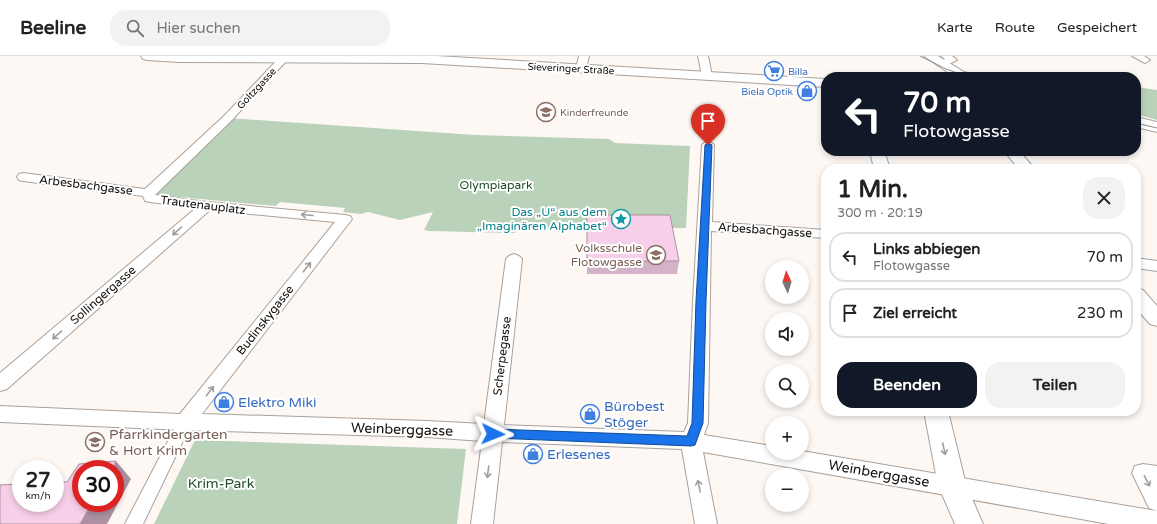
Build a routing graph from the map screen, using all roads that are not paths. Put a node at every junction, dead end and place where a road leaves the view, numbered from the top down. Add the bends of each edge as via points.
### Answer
1 (147, 56) edge
2 (703, 56) edge
3 (930, 56) edge
4 (170, 57) edge
5 (284, 58) junction
6 (423, 58) edge
7 (944, 60) edge
8 (583, 62) edge
9 (958, 72) edge
10 (707, 76) junction
11 (821, 83) edge
12 (228, 118) joint
13 (1141, 123) edge
14 (1157, 127) edge
15 (708, 145) dead end
16 (1015, 156) edge
17 (1023, 164) edge
18 (23, 177) dead end
19 (148, 193) junction
20 (207, 206) junction
21 (346, 219) joint
22 (705, 226) junction
23 (821, 234) edge
24 (514, 259) dead end
25 (1141, 264) edge
26 (1157, 266) edge
27 (1141, 301) edge
28 (1157, 319) edge
29 (0, 384) edge
30 (0, 414) edge
31 (937, 416) edge
32 (185, 422) junction
33 (493, 434) junction
34 (691, 441) junction
35 (1157, 475) edge
36 (952, 486) junction
37 (1157, 501) edge
38 (1157, 522) edge
39 (134, 524) edge
40 (482, 524) edge
41 (706, 524) edge
42 (969, 524) edge

1 - 4 main road, Sieveringer Straße
2 - 10 street
3 - 7 street
4 - 5 main road, Sieveringer Straße
5 - 6 main road, Sieveringer Straße
5 - 12 street, Goltzgasse
6 - 8 main road, Sieveringer Straße
7 - 9 street
8 - 10 main road, Sieveringer Straße
10 - 11 main road, Sieveringer Straße
12 - 19 street, Trautenauplatz
13 - 14 main road
15 - 22 street
16 - 17 street
18 - 19 street, Arbesbachgasse
19 - 20 street, Trautenauplatz via 150,198
21 -> 20 street, Trautenauplatz
20 -> 29 street, Sollingergasse
32 -> 21 street, Budinskygasse
22 - 23 street, Arbesbachgasse
22 - 34 street via 698,423
24 - 33 street, Scherpegasse
25 - 26 street
27 - 28 street
30 - 32 street, Weinberggasse
31 -> 36 street
32 - 33 street, Weinberggasse via 427,429
32 - 39 street
33 - 34 street, Weinberggasse
33 -> 40 street, Scherpegasse
34 - 36 street, Weinberggasse
41 -> 34 street
35 -> 37 street via 1143,473
36 - 38 street, Weinberggasse
36 - 42 street

